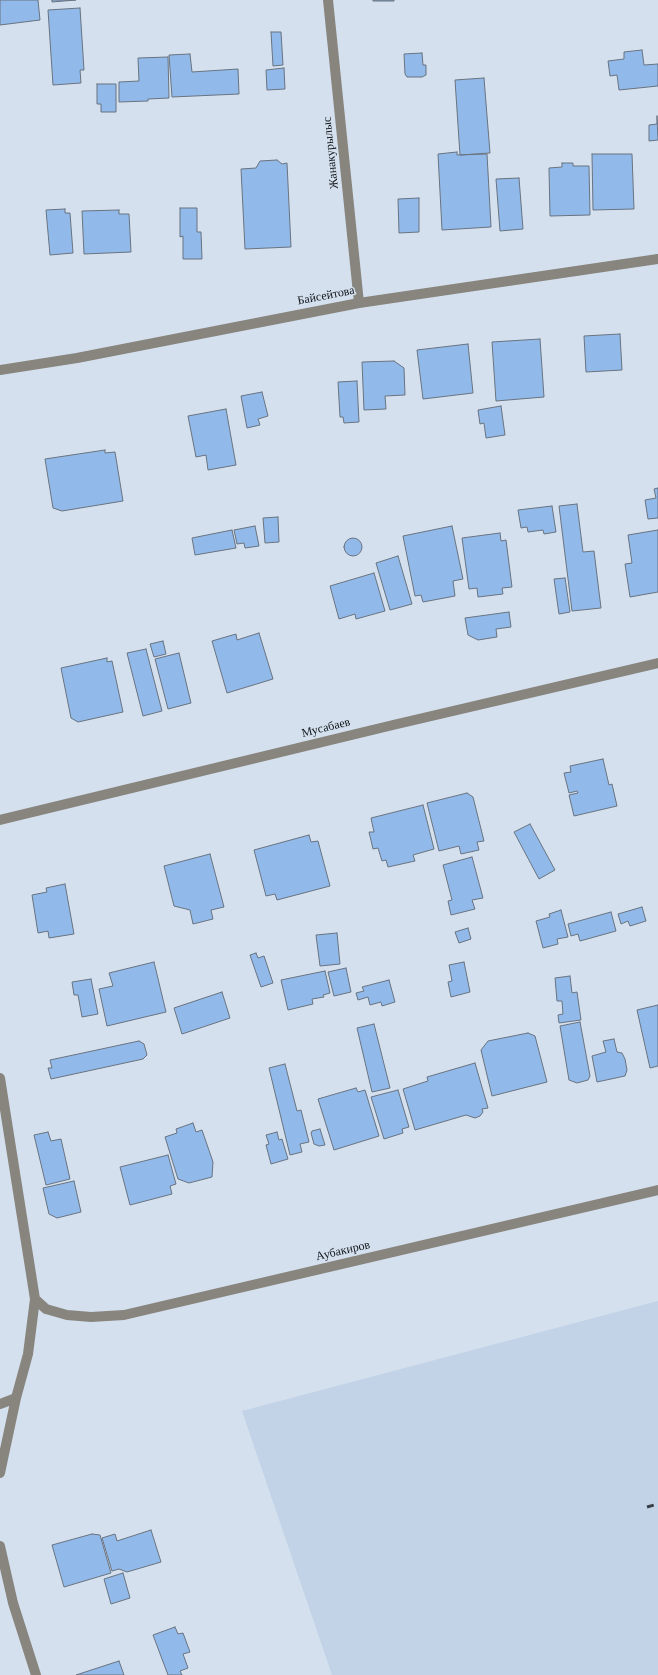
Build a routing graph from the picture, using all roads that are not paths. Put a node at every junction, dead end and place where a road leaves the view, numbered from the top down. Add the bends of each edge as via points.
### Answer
1 (328, 0) edge
2 (658, 259) edge
3 (359, 303) junction
4 (0, 370) edge
5 (658, 663) edge
6 (0, 820) edge
7 (0, 1078) edge
8 (1, 1097) edge
9 (658, 1190) edge
10 (35, 1300) junction
11 (16, 1398) junction
12 (0, 1404) edge
13 (0, 1473) edge
14 (0, 1546) edge
15 (36, 1675) edge

1 - 3 street, Жанакурылыс
2 - 3 street, Байсейтова
3 - 4 street, Байсейтова via 77,358
5 - 6 street, Мусабаев
7 - 8 street
8 - 10 street
9 - 10 street, Аубакиров via 124,1315 67,1315 46,1309
10 - 11 street via 28,1354
11 - 12 street
11 - 13 street
14 - 15 street

